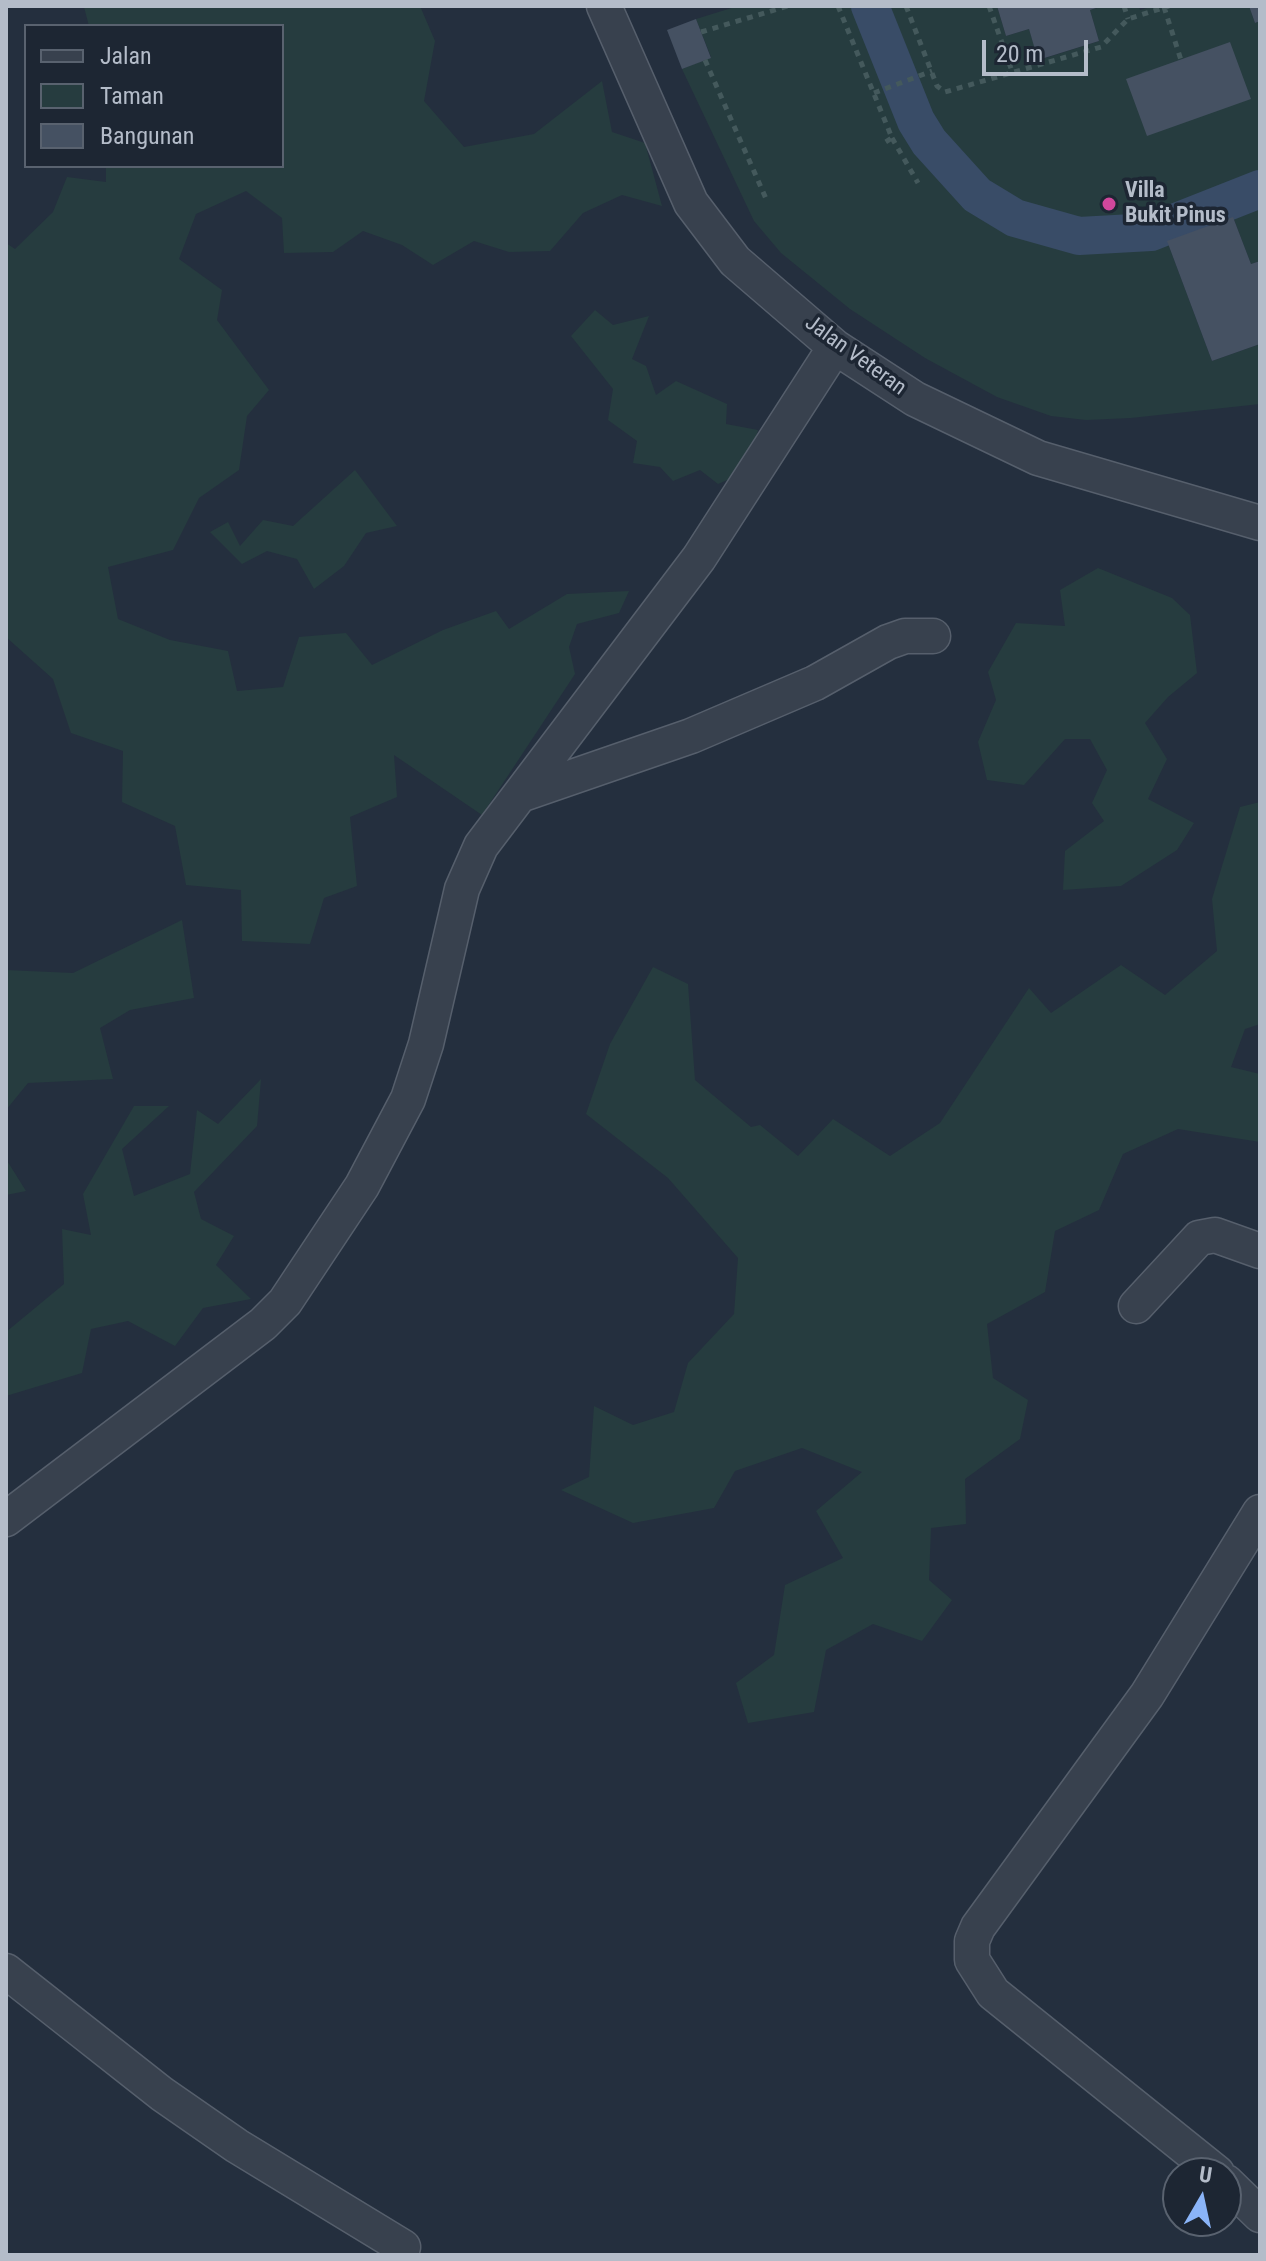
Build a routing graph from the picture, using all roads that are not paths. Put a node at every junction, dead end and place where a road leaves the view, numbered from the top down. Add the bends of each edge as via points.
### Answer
1 (604, 6) edge
2 (835, 347) junction
3 (1260, 523) edge
4 (933, 636) dead end
5 (520, 795) junction
6 (1260, 1251) edge
7 (1136, 1306) dead end
8 (1260, 1512) edge
9 (6, 1519) edge
10 (6, 1971) edge
11 (1197, 2157) edge
12 (1242, 2198) edge
13 (1260, 2215) edge
14 (403, 2247) dead end

1 - 2 street, Jalan Veteran via 691,203 735,261
2 - 3 street, Jalan Veteran via 915,399 1038,458
2 - 5 street via 699,558
4 - 5 street via 888,642 815,683 691,736
5 - 9 street via 481,846 462,889 408,1099 362,1186 285,1302
6 - 7 street via 1215,1235 1199,1238
8 - 11 street via 1147,1695 972,1941 972,1960 993,1993
10 - 14 street via 162,2094
12 - 13 street

